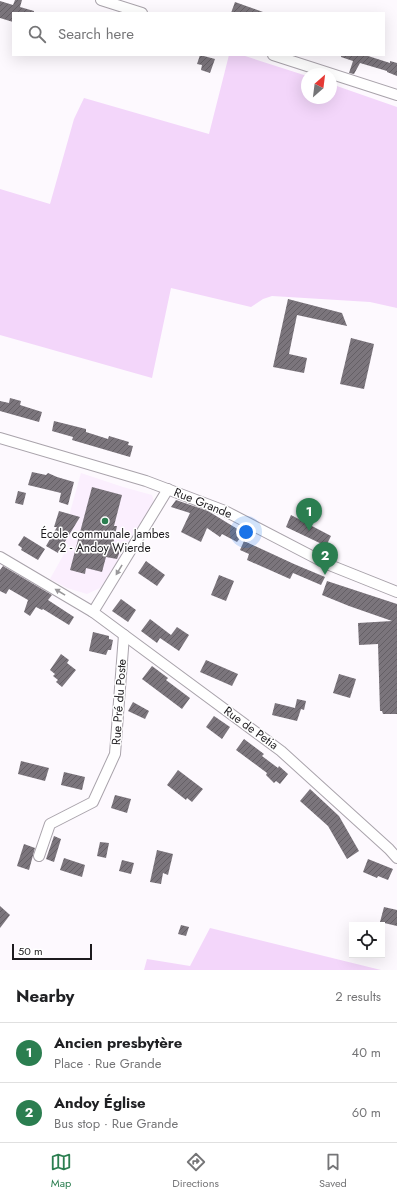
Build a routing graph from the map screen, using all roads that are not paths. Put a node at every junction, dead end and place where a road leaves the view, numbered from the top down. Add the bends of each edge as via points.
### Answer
1 (101, 0) edge
2 (139, 12) edge
3 (276, 56) edge
4 (397, 95) edge
5 (0, 438) edge
6 (168, 489) junction
7 (0, 557) edge
8 (397, 592) edge
9 (93, 612) junction
10 (124, 635) junction
11 (39, 856) dead end
12 (397, 858) edge

1 - 2 street
3 - 4 street
5 - 6 street, Rue Grande
6 - 8 street, Rue Grande via 225,511 327,564
6 -> 9 street
9 -> 7 street, Rue de Petia
9 - 10 street, Rue de Petia
10 - 11 street, Rue Pré du Poste via 115,754 92,802 50,824
10 - 12 street, Rue de Petia via 281,751

